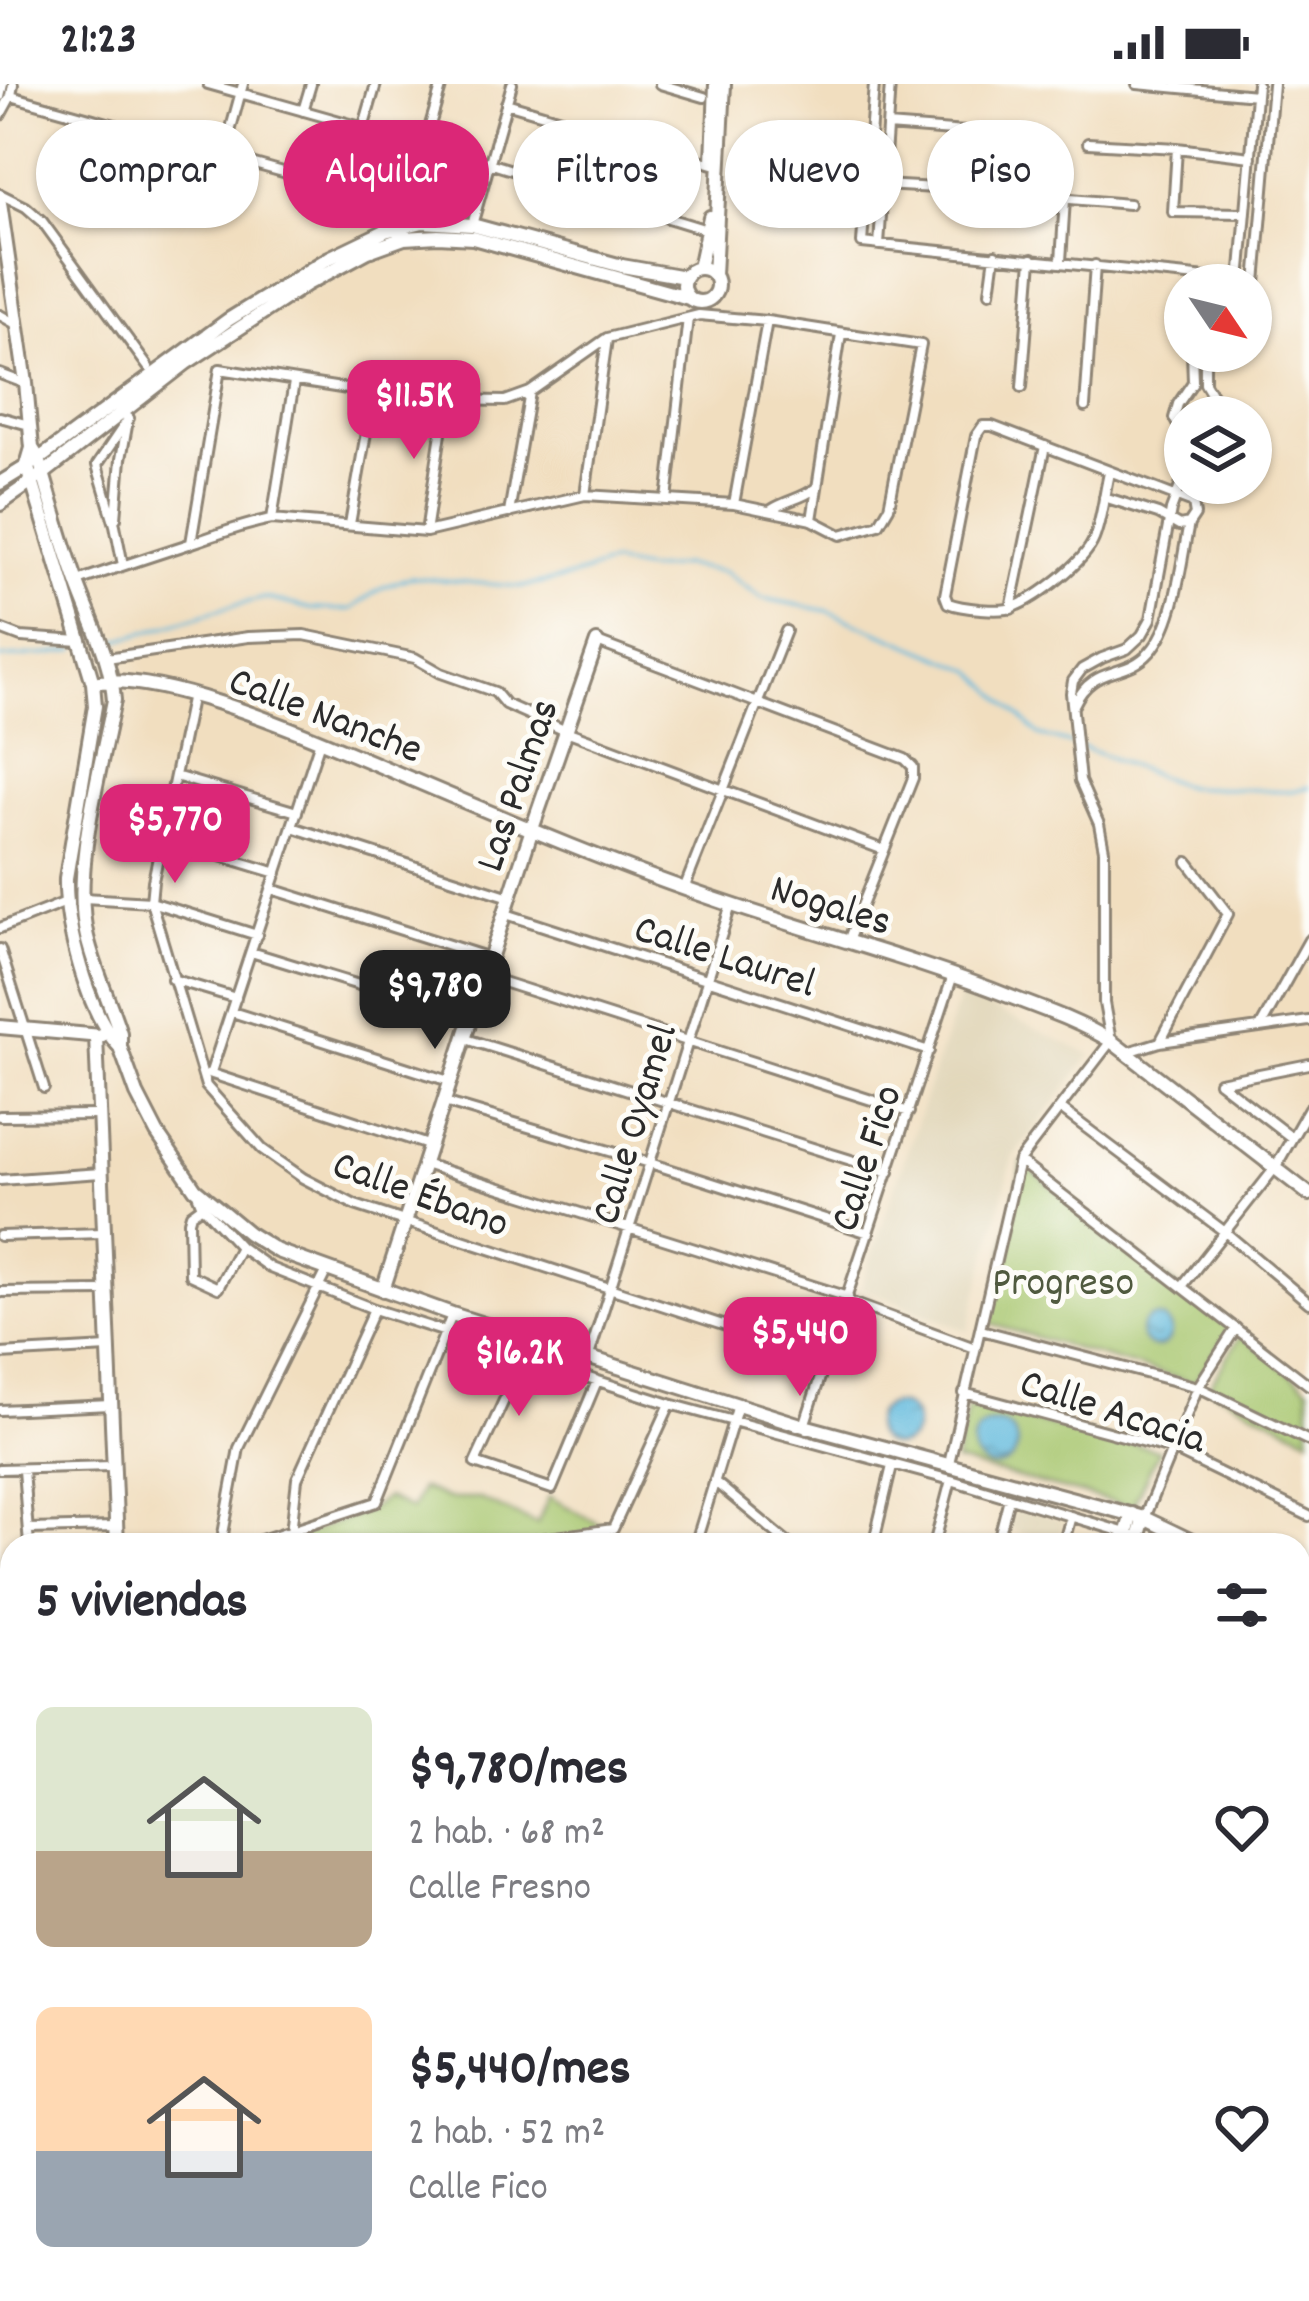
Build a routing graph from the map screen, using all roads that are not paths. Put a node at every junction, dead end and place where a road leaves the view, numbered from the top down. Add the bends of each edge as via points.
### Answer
1 (14, 84) edge
2 (208, 84) edge
3 (311, 84) edge
4 (376, 84) edge
5 (442, 84) edge
6 (512, 84) edge
7 (661, 84) edge
8 (720, 84) edge
9 (874, 84) edge
10 (890, 84) edge
11 (1137, 84) edge
12 (1257, 84) edge
13 (1273, 84) edge
14 (3, 89) edge
15 (242, 89) edge
16 (1256, 95) junction
17 (704, 97) dead end
18 (506, 103) junction
19 (303, 111) junction
20 (0, 116) edge
21 (108, 120) edge
22 (233, 120) edge
23 (333, 120) edge
24 (366, 120) edge
25 (432, 120) edge
26 (887, 120) edge
27 (1088, 143) dead end
28 (1178, 148) junction
29 (1251, 158) junction
30 (489, 163) joint
31 (713, 164) junction
32 (0, 194) edge
33 (1074, 200) edge
34 (0, 203) edge
35 (1129, 204) dead end
36 (1245, 213) junction
37 (399, 228) edge
38 (483, 228) edge
39 (879, 228) edge
40 (1063, 228) edge
41 (709, 230) junction
42 (878, 244) junction
43 (995, 255) junction
44 (1032, 259) junction
45 (1061, 261) junction
46 (1241, 264) edge
47 (1258, 264) edge
48 (1095, 265) junction
49 (699, 268) junction
50 (1164, 273) edge
51 (715, 275) junction
52 (685, 278) junction
53 (991, 292) dead end
54 (689, 298) junction
55 (0, 315) edge
56 (688, 318) junction
57 (766, 321) junction
58 (16, 324) junction
59 (841, 334) junction
60 (607, 338) junction
61 (148, 367) dead end
62 (0, 374) edge
63 (294, 382) junction
64 (26, 383) junction
65 (1022, 387) dead end
66 (530, 392) junction
67 (373, 393) junction
68 (446, 400) junction
69 (1084, 407) dead end
70 (0, 417) edge
71 (29, 425) junction
72 (1045, 446) junction
73 (33, 457) junction
74 (1109, 472) junction
75 (37, 479) junction
76 (0, 483) edge
77 (817, 487) junction
78 (1147, 487) junction
79 (1164, 492) edge
80 (585, 495) junction
81 (1104, 497) junction
82 (667, 500) junction
83 (0, 504) edge
84 (734, 504) junction
85 (1174, 504) edge
86 (1193, 504) edge
87 (1139, 507) junction
88 (770, 511) junction
89 (509, 513) junction
90 (272, 519) junction
91 (812, 520) junction
92 (1171, 522) junction
93 (350, 524) junction
94 (1189, 524) junction
95 (115, 525) junction
96 (426, 532) junction
97 (191, 543) junction
98 (123, 565) junction
99 (77, 582) junction
100 (1011, 610) junction
101 (0, 629) edge
102 (786, 631) dead end
103 (597, 642) joint
104 (81, 646) junction
105 (103, 649) junction
106 (112, 679) junction
107 (93, 683) junction
108 (191, 694) junction
109 (756, 700) junction
110 (1071, 717) junction
111 (566, 731) junction
112 (320, 741) junction
113 (175, 776) junction
114 (723, 788) junction
115 (297, 812) junction
116 (292, 827) junction
117 (532, 830) junction
118 (162, 838) junction
119 (884, 850) junction
120 (1188, 862) dead end
121 (277, 873) junction
122 (272, 889) junction
123 (684, 889) junction
124 (510, 897) junction
125 (82, 898) junction
126 (66, 902) junction
127 (151, 902) junction
128 (731, 905) junction
129 (505, 914) junction
130 (0, 928) edge
131 (256, 935) junction
132 (1309, 940) edge
133 (848, 941) junction
134 (0, 949) edge
135 (251, 952) junction
136 (490, 958) junction
137 (953, 974) junction
138 (484, 976) junction
139 (708, 978) junction
140 (172, 979) junction
141 (236, 998) junction
142 (232, 1012) junction
143 (470, 1019) junction
144 (1309, 1021) edge
145 (1262, 1026) junction
146 (0, 1028) edge
147 (26, 1031) junction
148 (111, 1038) junction
149 (464, 1038) junction
150 (688, 1040) junction
151 (1111, 1042) junction
152 (1160, 1042) junction
153 (929, 1052) junction
154 (1125, 1053) junction
155 (1309, 1064) edge
156 (207, 1073) junction
157 (450, 1082) junction
158 (44, 1088) dead end
159 (444, 1102) junction
160 (669, 1103) junction
161 (1309, 1108) edge
162 (1061, 1109) junction
163 (909, 1112) junction
164 (99, 1115) junction
165 (0, 1116) edge
166 (1292, 1138) junction
167 (430, 1145) junction
168 (1019, 1161) junction
169 (650, 1163) junction
170 (424, 1164) junction
171 (1275, 1168) junction
172 (889, 1172) junction
173 (102, 1173) junction
174 (0, 1180) edge
175 (195, 1189) junction
176 (1309, 1194) edge
177 (202, 1206) junction
178 (405, 1222) junction
179 (630, 1227) junction
180 (1225, 1232) junction
181 (105, 1233) junction
182 (869, 1233) junction
183 (0, 1236) edge
184 (240, 1247) junction
185 (327, 1270) junction
186 (1183, 1285) junction
187 (318, 1288) junction
188 (610, 1288) junction
189 (383, 1290) junction
190 (107, 1291) junction
191 (0, 1292) edge
192 (847, 1299) junction
193 (1309, 1303) edge
194 (374, 1309) junction
195 (452, 1314) junction
196 (1236, 1328) junction
197 (981, 1330) junction
198 (446, 1334) junction
199 (108, 1348) junction
200 (976, 1348) junction
201 (0, 1354) edge
202 (524, 1357) junction
203 (588, 1359) junction
204 (827, 1359) junction
205 (597, 1381) junction
206 (1309, 1385) edge
207 (1198, 1388) junction
208 (964, 1393) junction
209 (670, 1404) junction
210 (111, 1405) junction
211 (738, 1405) junction
212 (0, 1410) edge
213 (734, 1423) junction
214 (804, 1426) junction
215 (1309, 1441) edge
216 (1171, 1449) junction
217 (949, 1463) junction
218 (112, 1466) junction
219 (892, 1466) junction
220 (0, 1469) edge
221 (23, 1469) junction
222 (950, 1480) junction
223 (716, 1482) junction
224 (1009, 1498) junction
225 (1071, 1516) junction
226 (1138, 1516) junction
227 (1309, 1516) edge
228 (116, 1527) junction
229 (28, 1529) junction
230 (291, 1532) junction
231 (28, 1533) edge
232 (116, 1533) edge
233 (223, 1533) edge
234 (288, 1533) edge
235 (585, 1533) edge
236 (699, 1533) edge
237 (777, 1533) edge
238 (876, 1533) edge
239 (937, 1533) edge
240 (1000, 1533) edge
241 (1067, 1533) edge
242 (1114, 1533) edge
243 (1133, 1533) edge
244 (1174, 1533) edge

1 - 14 street
2 - 15 street
3 - 19 street
4 - 24 street
5 - 25 street
6 - 18 street
7 - 17 street
8 - 31 main road
8 - 51 main road
9 - 42 street via 862,243
10 - 26 street
11 - 16 street
12 - 16 street
13 - 47 street
14 - 20 street
14 - 21 street
15 - 19 street
15 - 22 street
16 - 29 street
18 - 30 street
18 - 31 street
19 - 23 street
27 - 28 street
28 - 29 street
28 - 36 street via 1173,212
29 - 36 street
30 - 41 street
31 - 41 main road
32 - 61 street via 42,221
33 - 35 street
34 - 58 main road
36 - 46 street
37 - 73 main road via 329,258 228,320
38 - 52 main road
39 - 42 street
40 - 45 street
41 - 49 main road
42 - 43 street
43 - 44 street
43 - 53 street
44 - 45 street
44 - 65 street
45 - 48 street
48 - 50 street
48 - 69 street
49 - 51 main road
49 - 52 main road
51 - 54 main road via 714,296
52 - 54 main road
54 - 75 main road via 473,238 404,238 232,330
55 - 58 street
56 - 57 street
56 - 60 street
56 - 82 street
57 - 59 street
57 - 84 street
58 - 64 main road
59 - 77 street
59 - 91 street via 920,345 879,524 841,535
60 - 66 street
60 - 80 street
62 - 64 street
63 - 67 street
63 - 90 street
63 - 97 street via 220,368
64 - 71 main road
66 - 68 street
66 - 89 street
67 - 68 street
67 - 93 street
68 - 96 street
70 - 71 street
71 - 73 main road
72 - 74 street
72 - 100 street
72 - 100 street via 992,426 976,436 945,595 956,607
73 - 75 main road
73 - 76 main road
74 - 78 street
74 - 81 street
75 - 83 main road
75 - 99 main road
75 - 104 main road
77 - 88 street
77 - 91 street
78 - 79 street
78 - 87 street
80 - 82 street
80 - 89 street
81 - 87 street
81 - 100 street via 1084,556
82 - 84 street
84 - 88 street
85 - 92 street
86 - 94 street
87 - 92 street
88 - 91 street
89 - 96 street
90 - 93 street
90 - 97 street
92 - 94 street
92 - 110 street via 1151,620 1127,649 1082,669 1073,681
93 - 96 street
94 - 110 street via 1159,640 1134,665 1089,681
95 - 95 street via 97,465 129,418 121,459
95 - 98 street
97 - 98 street
98 - 99 street
99 - 105 main road
101 - 104 street
102 - 109 street
103 - 109 street
103 - 111 main road, Las Palmas
104 - 107 main road
105 - 106 main road
105 - 111 street via 304,635 415,658
106 - 107 main road, Calle Nanche
106 - 108 main road, Calle Nanche
106 - 125 main road
107 - 126 main road
108 - 112 main road, Calle Nanche
108 - 113 street, Calle Ébano
109 - 114 street
109 - 119 street via 913,767
110 - 151 street via 1104,850
111 - 114 street
111 - 117 main road, Las Palmas
112 - 115 street
112 - 117 main road, Calle Nanche
113 - 115 street
113 - 118 street, Calle Ébano
114 - 119 street
114 - 123 street
115 - 116 street
116 - 121 street
116 - 124 street
117 - 123 main road, Nogales
117 - 124 main road, Las Palmas
118 - 121 street
118 - 127 street, Calle Ébano
119 - 133 street
120 - 152 street via 1228,914
121 - 122 street
122 - 131 street
122 - 136 street
123 - 128 main road, Nogales
124 - 129 main road, Las Palmas
125 - 127 street
125 - 148 main road
126 - 130 street
126 - 148 main road via 80,966
127 - 131 street
127 - 140 street, Calle Ébano
128 - 133 main road, Nogales
128 - 139 street, Calle Oyamel
129 - 136 main road, Las Palmas
129 - 139 street, Calle Laurel
131 - 135 street
132 - 145 street
133 - 137 main road, Nogales
134 - 147 street
135 - 141 street
135 - 143 street
136 - 138 main road, Las Palmas
137 - 151 main road, Nogales
137 - 153 street, Calle Fico
138 - 143 main road, Las Palmas
138 - 150 street
139 - 150 street, Calle Oyamel
139 - 153 street, Calle Laurel
140 - 141 street
140 - 156 street, Calle Ébano
141 - 142 street
142 - 156 street
142 - 157 street
143 - 149 main road, Las Palmas
144 - 145 street
145 - 152 street
146 - 147 main road
147 - 148 main road
147 - 158 street
148 - 164 main road
148 - 175 main road
149 - 157 main road, Las Palmas
149 - 160 street
150 - 160 street, Calle Oyamel
150 - 163 street
151 - 154 main road, Nogales
151 - 162 street
152 - 154 street
153 - 163 street, Calle Fico
154 - 171 main road, Nogales
155 - 166 street via 1219,1082
156 - 167 street
156 - 178 street, Calle Ébano via 206,1086 262,1149 355,1205
157 - 159 main road, Las Palmas
159 - 167 main road, Las Palmas
159 - 169 street
160 - 169 street, Calle Oyamel
160 - 172 street
161 - 166 street
162 - 168 street
162 - 180 street
163 - 172 street, Calle Fico
164 - 165 street
164 - 173 main road
166 - 171 street
167 - 170 main road, Las Palmas
168 - 186 street
168 - 197 street
169 - 179 street, Calle Oyamel
169 - 182 street
170 - 178 main road, Las Palmas
170 - 179 street
171 - 176 main road, Nogales
171 - 180 street
172 - 182 street, Calle Fico
173 - 174 street
173 - 181 main road
175 - 177 street
175 - 185 main road via 277,1251
177 - 184 street
177 - 184 street via 189,1221 190,1275 218,1288
178 - 188 street, Calle Ébano
178 - 189 main road, Las Palmas
179 - 188 street, Calle Oyamel
179 - 192 street
180 - 186 street
180 - 193 street
181 - 183 street
181 - 190 main road
182 - 192 street, Calle Fico
184 - 187 street
185 - 187 street
185 - 189 main road
186 - 196 street
187 - 194 street
187 - 233 street via 239,1448
188 - 203 street, Calle Oyamel
188 - 204 street, Calle Ébano
189 - 195 main road
190 - 191 street
190 - 199 main road
192 - 200 street
192 - 204 street, Calle Fico
194 - 198 street
194 - 230 street via 297,1479
195 - 198 street
195 - 203 main road
196 - 206 street
196 - 207 street
197 - 200 street
197 - 207 street
198 - 202 street
198 - 230 street via 377,1502
199 - 201 street
199 - 210 main road
200 - 208 street
202 - 205 street
202 - 205 street via 476,1463 552,1490
203 - 211 main road
204 - 214 street, Calle Fico
205 - 209 street
207 - 215 street
207 - 216 street
208 - 216 street, Calle Acacia
208 - 217 street
209 - 213 street
209 - 235 street via 613,1529
210 - 212 street
210 - 218 main road
211 - 213 street
211 - 214 main road
213 - 219 street
213 - 223 street
214 - 217 main road
216 - 226 street
216 - 227 street, Calle Acacia
217 - 226 main road
218 - 221 street
218 - 228 main road
219 - 222 street
219 - 238 street
220 - 221 street
221 - 229 street
222 - 224 street
222 - 239 street
223 - 236 street
223 - 237 street
224 - 225 street
224 - 240 street
225 - 241 street
225 - 242 street
226 - 243 main road
226 - 244 main road
228 - 229 street
228 - 232 main road
229 - 231 street
230 - 234 street

